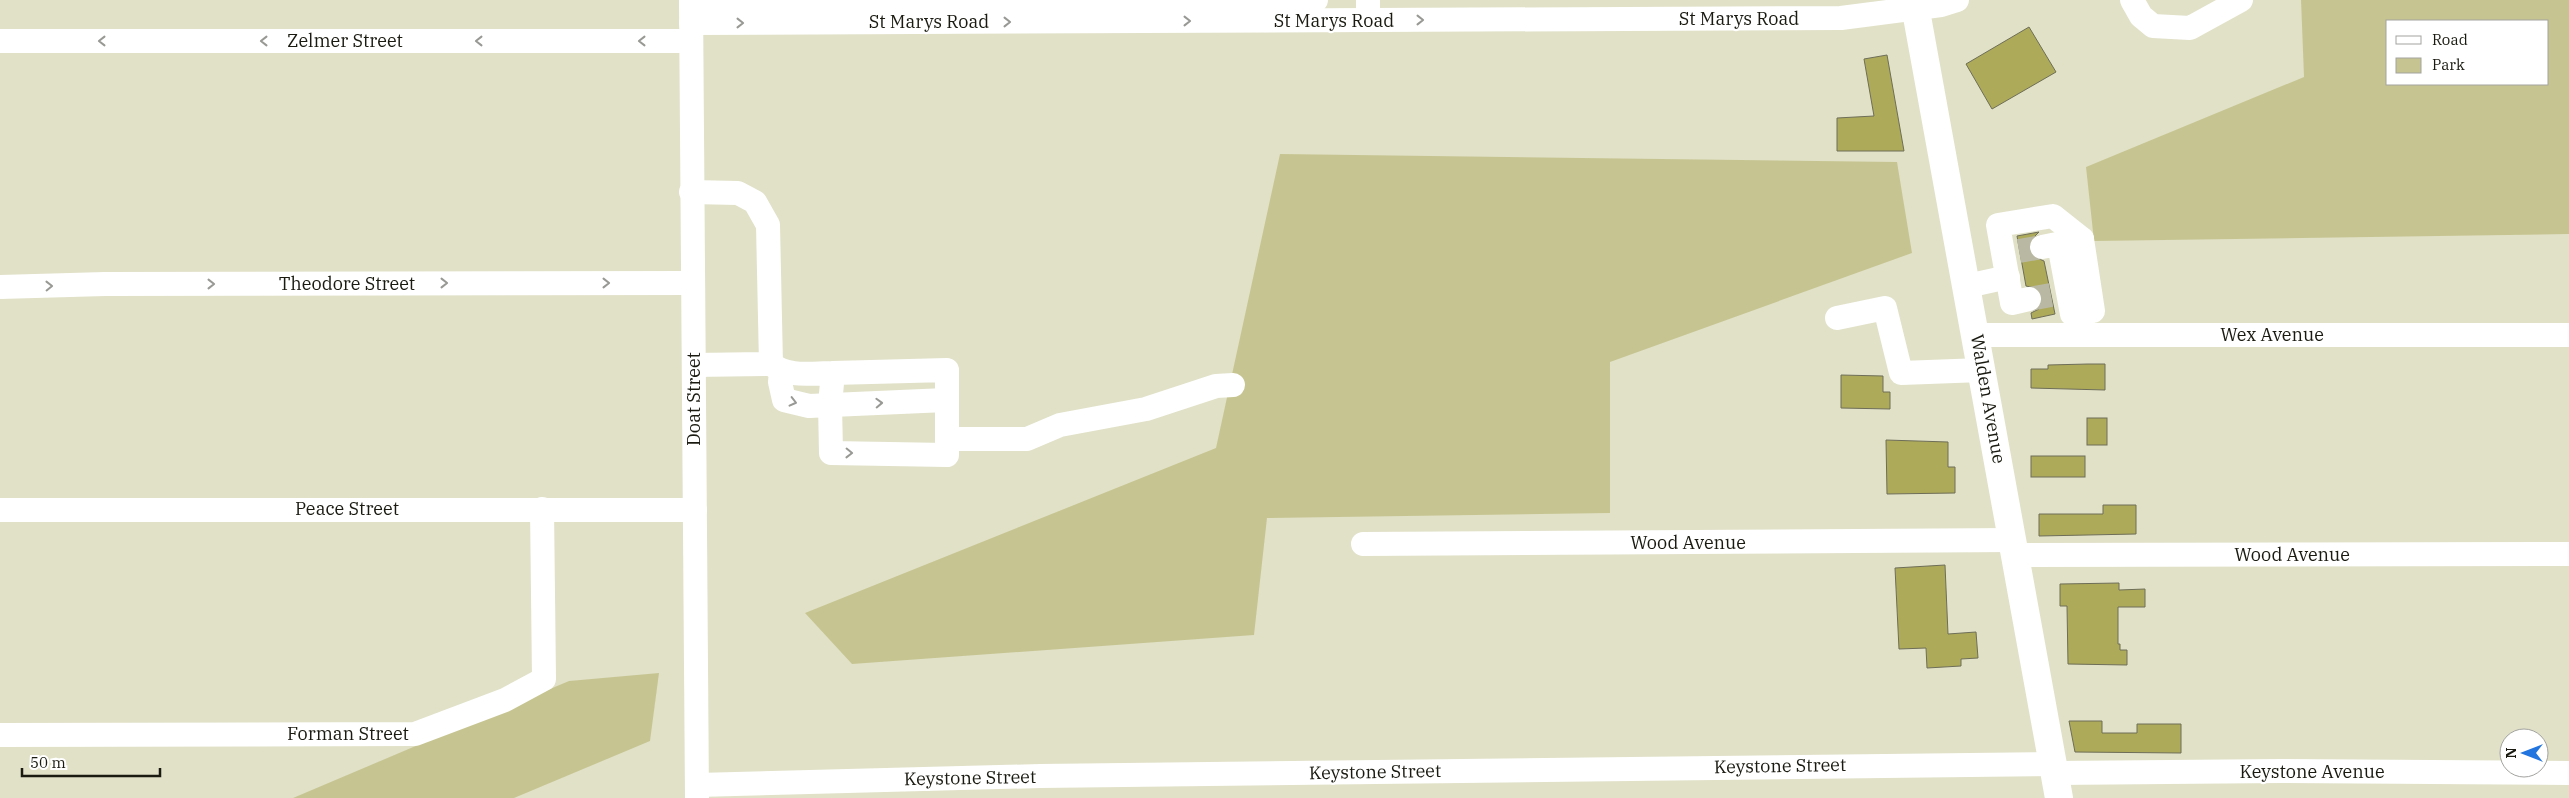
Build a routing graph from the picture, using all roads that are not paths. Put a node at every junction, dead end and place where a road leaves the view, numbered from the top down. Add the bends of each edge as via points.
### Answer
1 (1316, 0) edge
2 (1855, 0) edge
3 (1957, 0) edge
4 (2132, 0) edge
5 (2241, 0) edge
6 (1914, 4) edge
7 (1154, 7) edge
8 (1368, 10) edge
9 (1646, 10) edge
10 (691, 17) edge
11 (0, 41) edge
12 (692, 192) junction
13 (2036, 252) junction
14 (693, 283) junction
15 (2064, 284) junction
16 (1967, 286) junction
17 (0, 287) edge
18 (1838, 318) dead end
19 (1976, 335) junction
20 (2093, 335) junction
21 (2569, 335) edge
22 (694, 365) junction
23 (776, 368) junction
24 (1982, 370) junction
25 (833, 374) junction
26 (1233, 385) dead end
27 (946, 400) junction
28 (830, 404) junction
29 (947, 439) junction
30 (542, 509) junction
31 (0, 510) edge
32 (695, 510) junction
33 (1363, 544) dead end
34 (2015, 548) junction
35 (2569, 554) edge
36 (0, 735) edge
37 (2569, 773) edge
38 (2056, 778) edge
39 (697, 791) edge

1 - 7 street, St Marys Road
2 - 6 street
3 - 6 street, St Marys Road
4 - 5 street via 2141,16 2153,26 2190,28
6 - 9 street, St Marys Road via 1841,18
6 - 16 main road, Walden Avenue
7 -> 8 street, St Marys Road
7 - 10 street, St Marys Road
8 -> 9 street, St Marys Road
10 -> 11 street, Zelmer Street
10 - 12 street, Doat Street
12 - 14 street, Doat Street
12 - 23 street via 738,193 755,202 768,225
13 - 15 street
13 - 15 street via 2012,303
13 - 16 street
17 -> 14 street, Theodore Street
14 - 22 street, Doat Street
15 - 20 street via 2072,314 2093,311
16 - 19 main road, Walden Avenue
18 - 24 street via 1885,308 1901,372
19 - 20 street, Wex Avenue
19 - 24 main road, Walden Avenue
20 - 21 street, Wex Avenue
22 - 23 street
22 - 32 street, Doat Street
23 - 25 street
23 -> 28 street via 784,400 809,406
24 - 34 main road, Walden Avenue
25 - 27 street via 947,370
25 - 28 street
26 - 29 street via 1216,386 1146,409 1060,425 1027,439
28 -> 27 street
27 - 29 street
28 -> 29 street via 831,453 947,455
30 - 31 street, Peace Street
30 - 32 street, Peace Street
30 - 36 street, Forman Street via 544,679 506,700 415,734
32 - 39 street, Doat Street
33 - 34 street, Wood Avenue
34 - 35 street, Wood Avenue
34 - 38 main road, Walden Avenue
37 - 38 street, Keystone Avenue via 2280,771
38 - 39 street, Keystone Street via 1080,776

